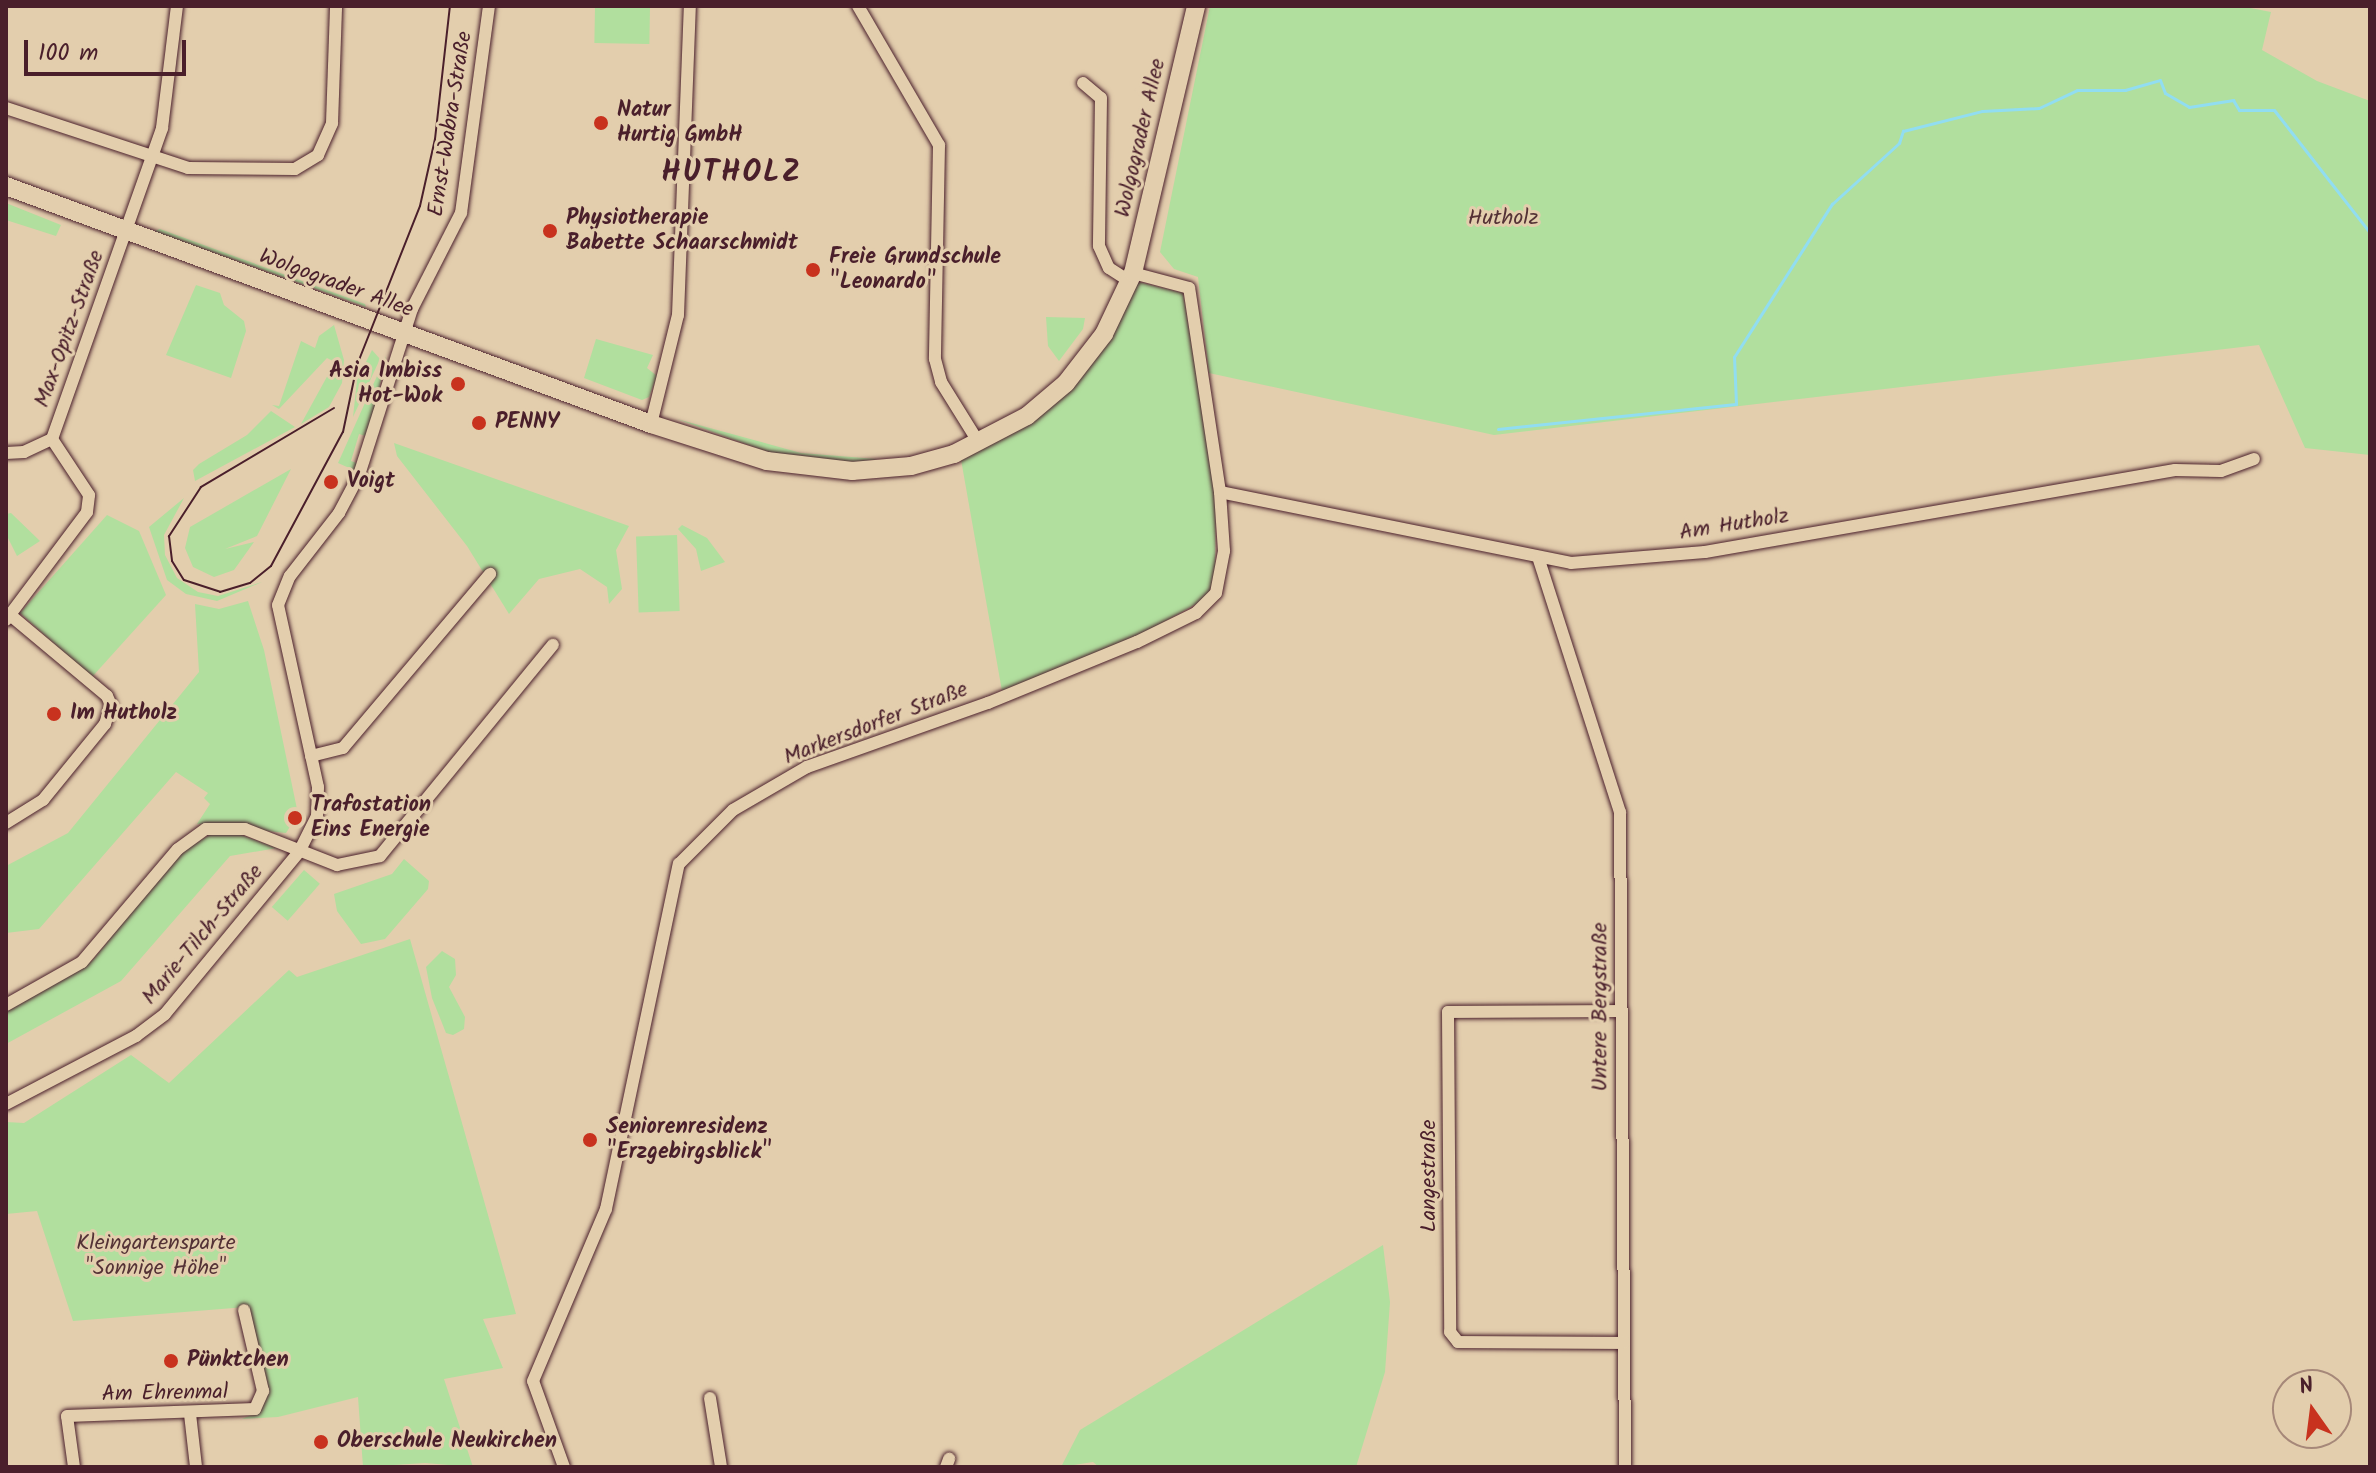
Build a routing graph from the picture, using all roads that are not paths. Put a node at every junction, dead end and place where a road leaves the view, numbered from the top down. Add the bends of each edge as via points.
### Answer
1 (177, 6) edge
2 (336, 6) edge
3 (489, 6) edge
4 (690, 6) edge
5 (858, 6) edge
6 (1196, 6) edge
7 (1083, 83) dead end
8 (6, 108) edge
9 (150, 159) junction
10 (6, 186) edge
11 (124, 231) junction
12 (1131, 277) junction
13 (405, 333) junction
14 (651, 424) junction
15 (52, 439) junction
16 (979, 443) junction
17 (6, 453) edge
18 (2254, 459) dead end
19 (1220, 492) junction
20 (1539, 560) junction
21 (490, 574) dead end
22 (8, 618) edge
23 (553, 645) dead end
24 (311, 756) junction
25 (6, 823) edge
26 (299, 852) junction
27 (6, 1005) edge
28 (1620, 1011) junction
29 (6, 1104) edge
30 (244, 1310) dead end
31 (1624, 1343) junction
32 (710, 1398) dead end
33 (190, 1414) junction
34 (74, 1467) edge
35 (196, 1467) edge
36 (564, 1467) edge
37 (721, 1467) edge
38 (1625, 1467) edge

1 - 9 street, Max-Opitz-Straße via 167,112
2 - 9 street via 332,123 318,155 279,172 188,168
3 - 13 street, Ernst-Wabra-Straße via 461,213
4 - 14 street via 678,315
5 - 16 street via 939,145 935,359 941,382
6 - 12 main road, Wolgograder Allee
7 - 12 street, Wolgograder Allee via 1101,98 1099,246 1109,268
8 - 9 street
9 - 11 street, Max-Opitz-Straße
10 - 11 main road, Wolgograder Allee
11 - 13 main road, Wolgograder Allee
11 - 15 street, Max-Opitz-Straße
12 - 16 main road, Wolgograder Allee via 1104,334 1066,383 1027,416
12 - 19 street, Markersdorfer Straße via 1189,288
13 - 14 main road, Wolgograder Allee
13 - 24 street, Marie-Tilch-Straße via 359,475 339,513 290,576 278,605
14 - 16 main road, Wolgograder Allee via 767,461 819,469 911,466
15 - 17 street, Max-Opitz-Straße via 24,452
15 - 22 street via 89,495 87,512
18 - 20 street, Am Hutholz via 2221,471 2175,470 1705,552 1571,563
19 - 20 street, Am Hutholz
19 - 36 street, Markersdorfer Straße via 1221,581 1196,613 988,703 807,767 733,810 679,864 606,1209 533,1381
20 - 28 street, Untere Bergstraße via 1620,812
21 - 24 street via 343,748
22 - 25 street via 107,696 111,705 105,724 43,800
23 - 26 street via 380,856 351,866
24 - 26 street, Marie-Tilch-Straße via 317,816
26 - 27 street via 245,829 206,829 178,849 90,955
26 - 29 street, Marie-Tilch-Straße via 165,1014 136,1036
28 - 31 street, Untere Bergstraße
28 - 31 street, Langestraße via 1448,1012 1450,1332 1458,1342
30 - 33 street, Am Ehrenmal via 261,1380 261,1403 250,1412
31 - 38 street, Untere Bergstraße
32 - 37 street
33 - 34 street, Am Ehrenmal via 67,1416
33 - 35 street

